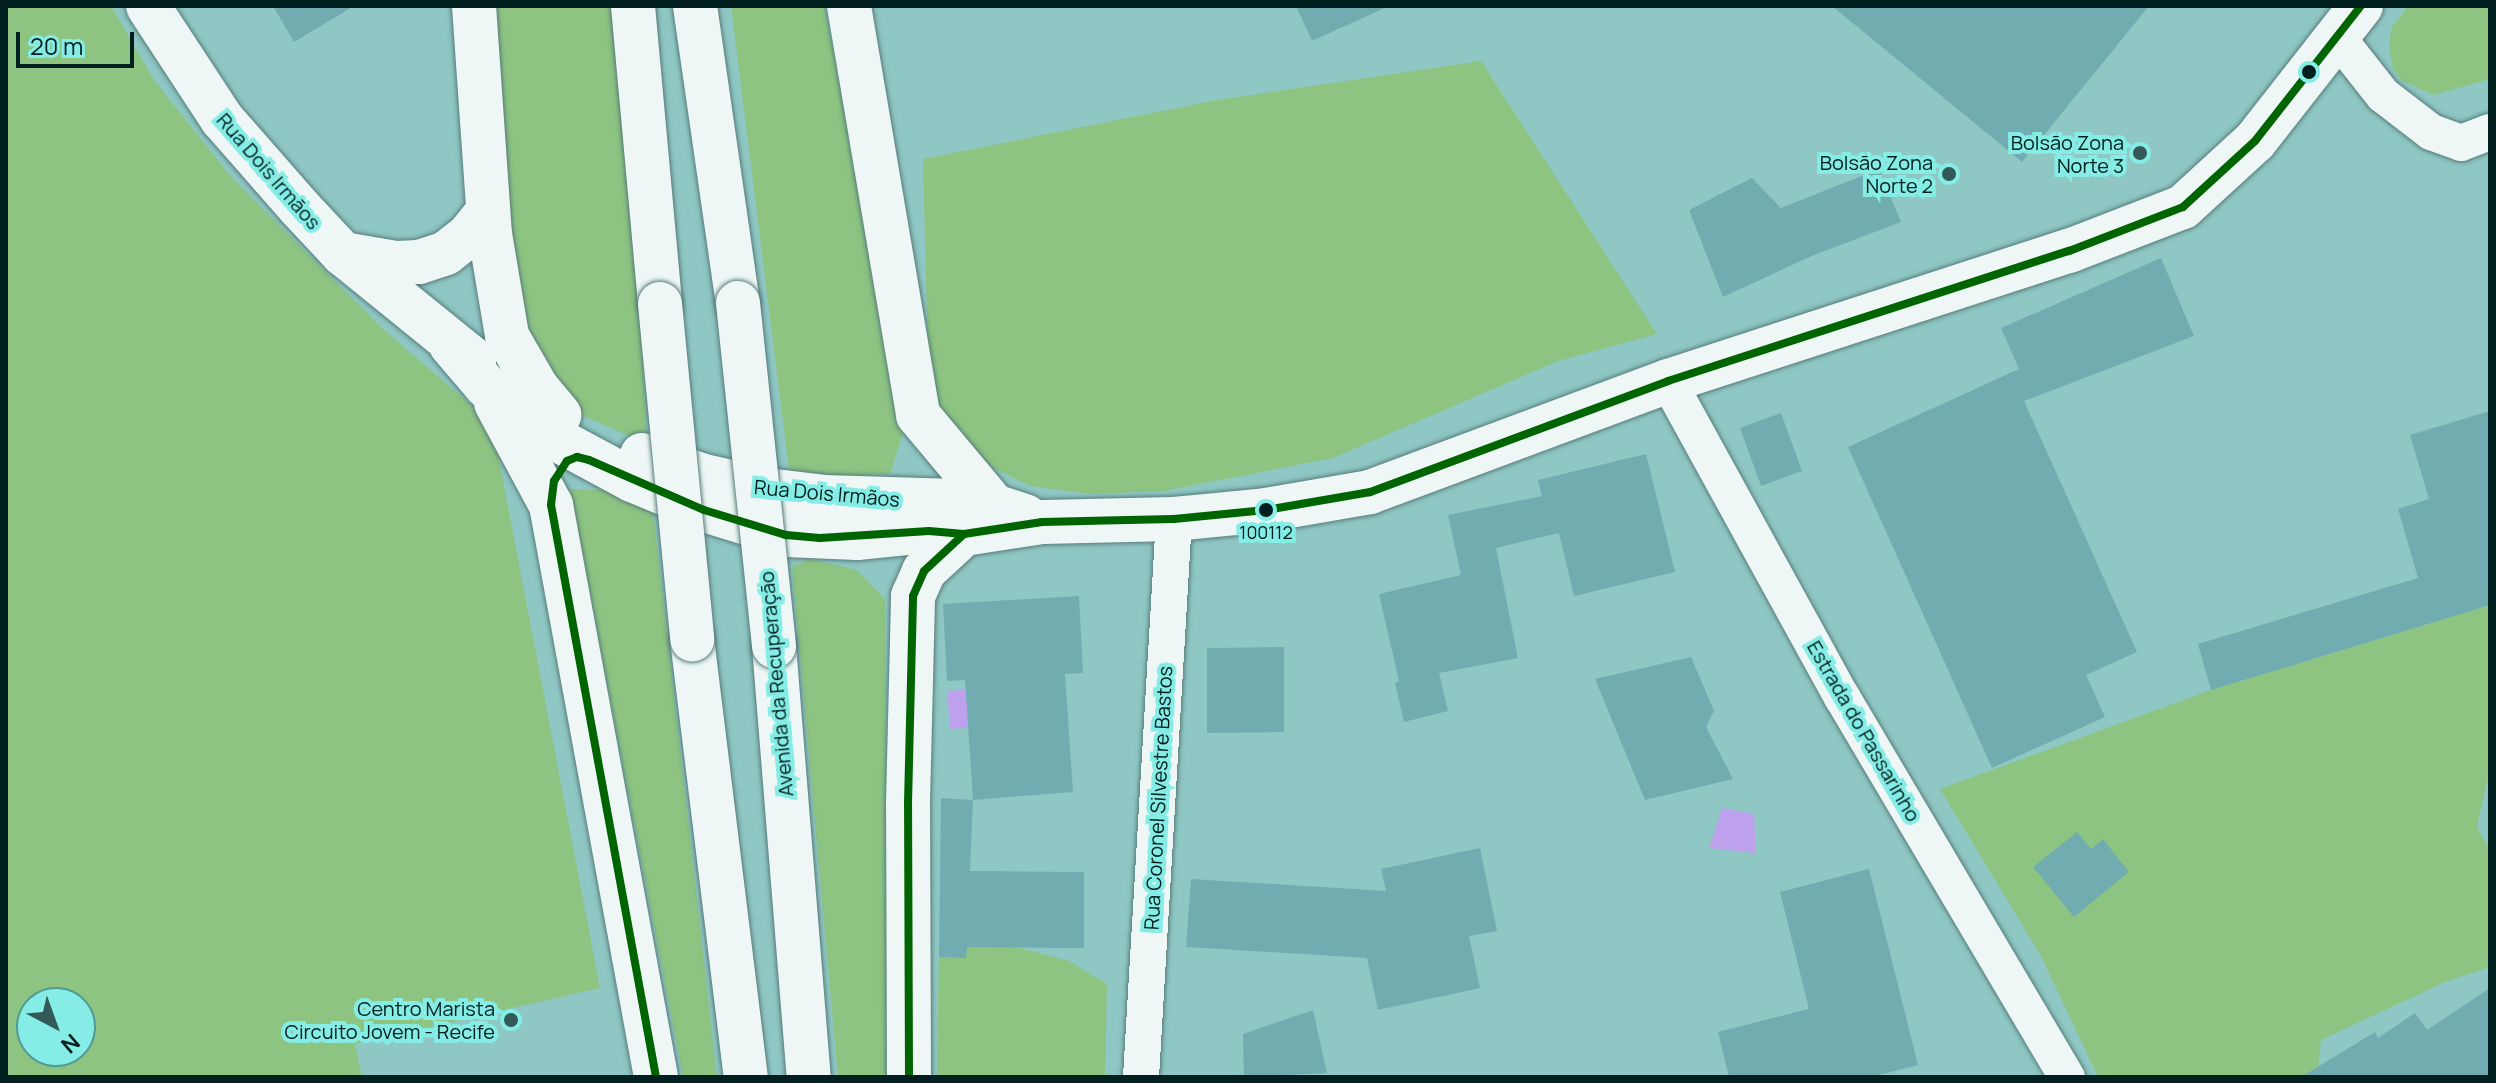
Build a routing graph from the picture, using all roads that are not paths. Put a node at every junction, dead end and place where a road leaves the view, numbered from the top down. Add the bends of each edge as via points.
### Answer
1 (148, 6) edge
2 (474, 6) edge
3 (633, 6) edge
4 (695, 6) edge
5 (849, 6) edge
6 (2349, 22) edge
7 (2490, 132) edge
8 (488, 211) junction
9 (343, 254) junction
10 (451, 345) junction
11 (1668, 381) junction
12 (486, 386) junction
13 (560, 415) junction
14 (918, 415) junction
15 (605, 466) junction
16 (883, 498) junction
17 (551, 505) junction
18 (1174, 519) junction
19 (979, 520) junction
20 (857, 538) junction
21 (913, 603) junction
22 (656, 1077) edge
23 (746, 1077) edge
24 (809, 1077) edge
25 (909, 1077) edge
26 (1141, 1077) edge
27 (2067, 1077) edge

1 - 9 main road, Rua Dois Irmãos via 222,119
2 - 8 main road
3 - 23 main road, bridge via 692,639
4 - 24 main road, Avenida da Recuperação, bridge via 738,303 774,646
5 - 14 main road
6 - 7 street via 2383,95 2431,132 2461,143
6 - 11 main road, Rua Dois Irmãos via 2255,141 2183,207 2069,251
8 - 9 main road via 446,253 419,262
8 - 13 main road via 507,336 530,379
9 - 10 main road, Rua Dois Irmãos
10 - 12 main road, Rua Dois Irmãos
10 - 13 main road, Rua Dois Irmãos
11 - 18 main road, Rua Dois Irmãos via 1370,492
11 - 27 street, Estrada do Passarinho via 1842,697
12 - 15 main road, Rua Dois Irmãos via 554,438
12 - 17 main road, Rua Dois Irmãos
13 - 16 main road, Rua Dois Irmãos via 614,444 736,484 824,497
14 - 16 main road via 917,463
14 - 19 main road
15 - 17 main road, Rua Dois Irmãos via 577,457 567,461 554,481
15 - 20 main road, Rua Dois Irmãos via 704,510 786,535
16 - 19 main road, Rua Dois Irmãos
17 - 22 main road
18 - 19 main road, Rua Dois Irmãos
18 - 26 street, Rua Coronel Silvestre Bastos
19 - 20 main road, Rua Dois Irmãos
19 - 21 main road via 924,571
20 - 21 main road via 889,566
21 - 25 main road

